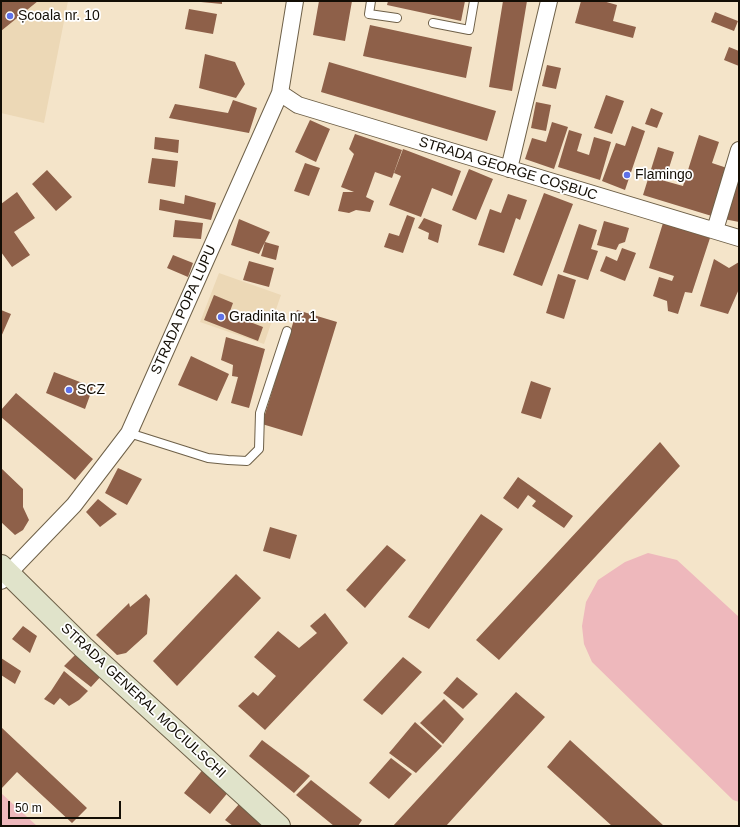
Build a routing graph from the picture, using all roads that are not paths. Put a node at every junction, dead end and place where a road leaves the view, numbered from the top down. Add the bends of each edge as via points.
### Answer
1 (295, 1) edge
2 (371, 1) edge
3 (474, 1) edge
4 (549, 1) edge
5 (397, 18) dead end
6 (433, 24) dead end
7 (280, 93) junction
8 (739, 150) edge
9 (509, 169) junction
10 (715, 230) junction
11 (739, 238) edge
12 (287, 331) dead end
13 (129, 433) junction
14 (4, 574) edge
15 (279, 826) edge

1 - 7 street, STRADA POPA LUPU
2 - 5 lane via 369,14
3 - 6 lane via 469,30
4 - 9 street
7 - 9 street, STRADA GEORGE COȘBUC via 298,105
7 - 13 street, STRADA POPA LUPU
8 - 10 street
9 - 10 street, STRADA GEORGE COȘBUC
10 - 11 street, STRADA GEORGE COȘBUC
12 - 13 lane via 260,413 259,449 247,461 208,458
13 - 14 street, STRADA POPA LUPU via 74,505
14 - 15 main road, STRADA GENERAL MOCIULSCHI

